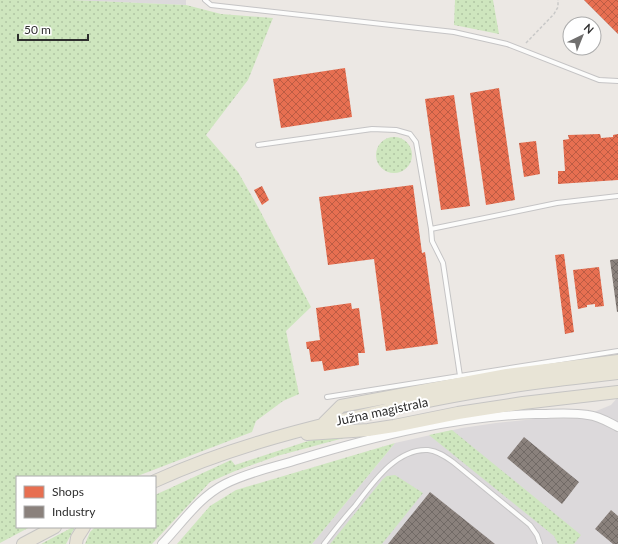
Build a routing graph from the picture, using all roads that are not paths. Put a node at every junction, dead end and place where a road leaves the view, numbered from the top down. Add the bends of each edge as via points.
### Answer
1 (205, 0) edge
2 (618, 80) edge
3 (258, 145) dead end
4 (618, 196) edge
5 (431, 229) junction
6 (618, 351) edge
7 (618, 361) edge
8 (618, 373) edge
9 (460, 376) junction
10 (618, 392) edge
11 (327, 397) dead end
12 (324, 423) junction
13 (618, 427) edge
14 (272, 438) junction
15 (156, 481) edge
16 (53, 528) edge
17 (83, 528) edge
18 (23, 544) edge
19 (76, 544) edge
20 (162, 544) edge
21 (324, 544) edge
22 (540, 544) edge

1 - 2 lane via 211,5 454,32 507,44 599,80
3 - 5 lane via 372,129 396,130 410,134 416,142
4 - 5 lane via 556,203
5 - 9 lane via 432,241 443,263
6 - 9 lane
7 - 12 main road via 507,375 341,406
8 - 12 main road, Južna magistrala via 497,388
9 - 11 lane
10 - 14 main road via 458,412 368,430 294,434
12 - 14 main road, Južna magistrala
13 - 20 street via 605,419 589,415 517,415 408,430 355,443 226,484 203,500
14 - 15 main road, Južna magistrala
16 - 18 main road
17 - 19 main road
21 - 22 lane via 380,474 407,455 429,450 453,462 530,524

